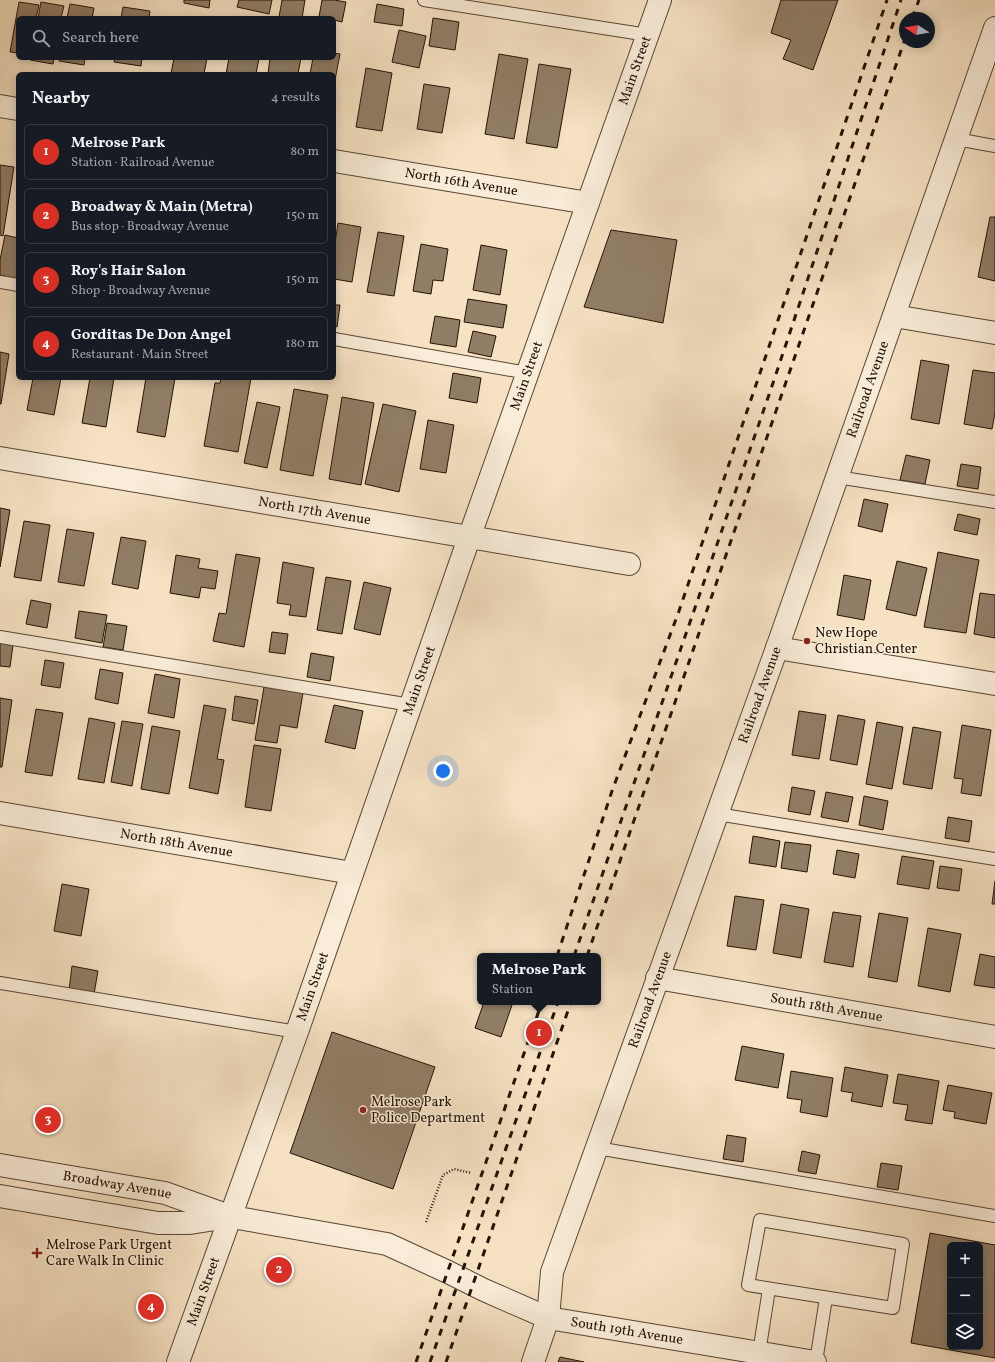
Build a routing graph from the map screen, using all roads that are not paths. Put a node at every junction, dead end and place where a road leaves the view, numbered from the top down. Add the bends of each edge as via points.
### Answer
1 (424, 0) edge
2 (660, 0) edge
3 (995, 28) edge
4 (648, 35) junction
5 (0, 106) edge
6 (16, 109) edge
7 (956, 139) junction
8 (995, 146) edge
9 (336, 161) edge
10 (588, 203) junction
11 (0, 282) edge
12 (16, 285) edge
13 (894, 316) junction
14 (995, 333) edge
15 (336, 339) edge
16 (528, 372) junction
17 (0, 458) edge
18 (837, 477) junction
19 (995, 502) edge
20 (469, 538) junction
21 (629, 564) dead end
22 (0, 637) edge
23 (777, 648) junction
24 (995, 684) edge
25 (411, 705) junction
26 (0, 814) edge
27 (717, 814) junction
28 (995, 859) edge
29 (352, 873) junction
30 (657, 978) junction
31 (0, 983) edge
32 (297, 1032) junction
33 (995, 1037) edge
34 (597, 1148) junction
35 (0, 1165) edge
36 (0, 1196) edge
37 (995, 1216) edge
38 (232, 1217) junction
39 (448, 1272) joint
40 (769, 1289) junction
41 (826, 1298) junction
42 (548, 1318) junction
43 (759, 1353) junction
44 (178, 1362) edge
45 (533, 1362) edge
46 (815, 1362) edge

1 - 4 lane
2 - 4 street, Main Street
3 - 7 street, Railroad Avenue
4 - 10 street, Main Street
5 - 6 street
7 - 8 lane
7 - 13 street, Railroad Avenue
9 - 10 street, North 16th Avenue
10 - 16 street, Main Street
11 - 12 lane
13 - 14 street
13 - 18 street, Railroad Avenue
15 - 16 lane
16 - 20 street, Main Street
17 - 20 street, North 17th Avenue
18 - 19 lane
18 - 23 street, Railroad Avenue
20 - 21 street, North 17th Avenue
20 - 25 street, Main Street
22 - 25 lane
23 - 24 street
23 - 27 street, Railroad Avenue
25 - 29 street, Main Street
26 - 29 street, North 18th Avenue
27 - 28 lane
27 - 30 street, Railroad Avenue
29 - 32 street, Main Street
30 - 33 street, South 18th Avenue
30 - 34 street, Railroad Avenue
31 - 32 lane
32 - 38 street, Main Street
34 - 37 lane
34 - 42 street, Railroad Avenue via 552,1272
35 - 38 street, Broadway Avenue via 165,1193
36 - 38 street, Broadway Avenue via 158,1223
38 - 39 street, Broadway Avenue via 387,1244
38 - 44 street, Main Street
39 - 42 street, South 19th Avenue
40 - 41 lane
40 - 41 lane via 748,1286 760,1220 903,1244 893,1308
40 - 43 lane
41 - 46 lane
42 - 43 street, South 19th Avenue
42 - 45 street, Railroad Avenue
43 - 46 street, South 19th Avenue

